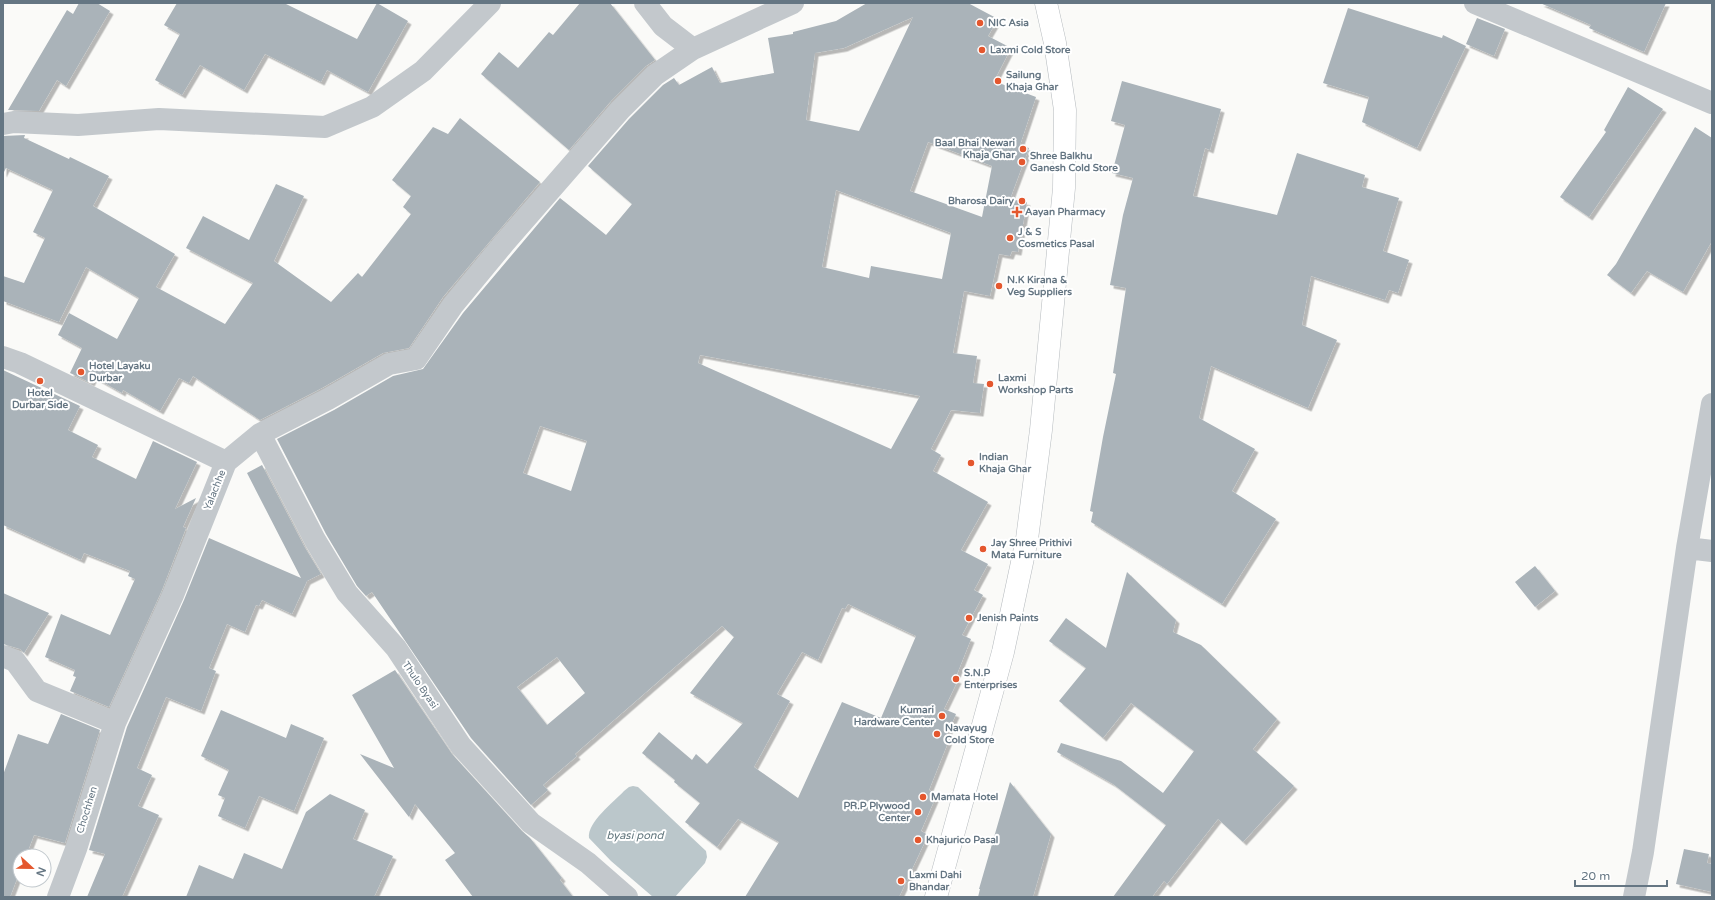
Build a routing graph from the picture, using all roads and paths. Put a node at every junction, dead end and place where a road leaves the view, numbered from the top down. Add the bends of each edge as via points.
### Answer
1 (490, 3) edge
2 (645, 3) edge
3 (793, 3) edge
4 (1046, 3) edge
5 (1474, 3) edge
6 (693, 49) junction
7 (1712, 103) edge
8 (3, 124) edge
9 (3, 357) edge
10 (1712, 404) edge
11 (260, 434) junction
12 (226, 462) junction
13 (1687, 548) junction
14 (1712, 551) edge
15 (3, 656) edge
16 (115, 723) junction
17 (58, 897) edge
18 (627, 897) edge
19 (936, 897) edge
20 (1634, 897) edge

1 - 8 street via 423,71 372,107 325,127 159,119 78,125 14,122
2 - 6 street via 663,26
3 - 6 street
4 - 19 main road via 1065,110 1064,188 1041,430 1027,539 1004,652
5 - 7 street
6 - 11 street via 655,75 620,110 453,305 416,359 389,364
9 - 12 street, Yalachhe
10 - 13 street
11 - 12 street
11 - 18 street, Thulo Byasi via 315,540 347,593 396,648 462,746 531,824 588,863
12 - 16 street, Yalachhe via 173,595
13 - 14 street
13 - 20 street via 1643,852
15 - 16 street via 15,661 37,691
16 - 17 street, Chochhen via 76,849

